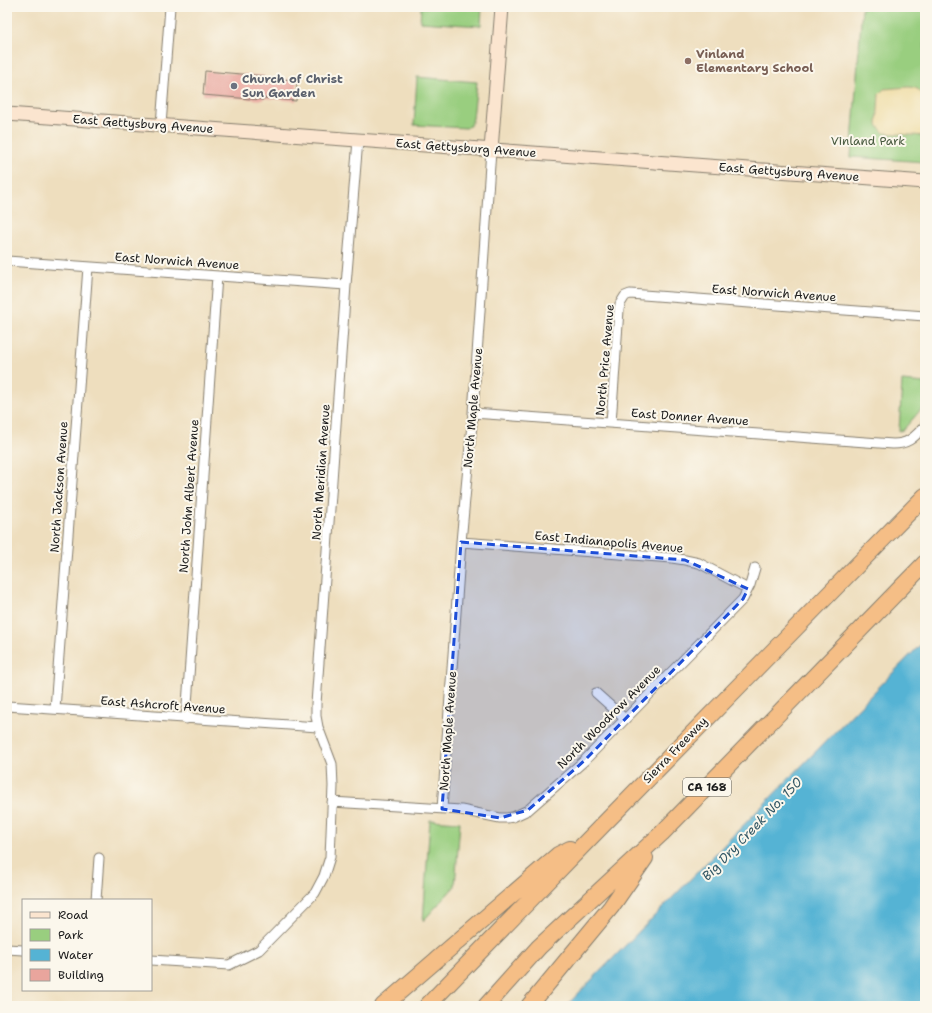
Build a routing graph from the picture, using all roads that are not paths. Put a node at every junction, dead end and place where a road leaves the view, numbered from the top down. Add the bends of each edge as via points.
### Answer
1 (170, 7) edge
2 (502, 7) edge
3 (7, 114) edge
4 (162, 125) junction
5 (358, 140) junction
6 (491, 150) junction
7 (925, 182) edge
8 (7, 261) edge
9 (88, 267) junction
10 (217, 276) junction
11 (346, 285) junction
12 (623, 299) joint
13 (925, 316) edge
14 (473, 413) junction
15 (611, 424) junction
16 (925, 426) edge
17 (925, 496) edge
18 (461, 542) junction
19 (925, 563) edge
20 (755, 568) dead end
21 (748, 589) junction
22 (596, 693) dead end
23 (7, 706) edge
24 (55, 709) junction
25 (186, 719) junction
26 (625, 719) junction
27 (318, 727) junction
28 (332, 802) junction
29 (442, 809) junction
30 (662, 833) junction
31 (589, 839) junction
32 (99, 858) dead end
33 (96, 899) edge
34 (7, 948) edge
35 (22, 950) edge
36 (152, 960) edge
37 (383, 1006) edge
38 (427, 1006) edge
39 (486, 1006) edge
40 (530, 1006) edge

1 - 4 street
2 - 6 street, North Maple Avenue
3 - 4 street, East Gettysburg Avenue
4 - 5 street, East Gettysburg Avenue
5 - 6 street, East Gettysburg Avenue
5 - 11 street, North Meridian Avenue
6 - 7 street, East Gettysburg Avenue
6 - 14 street, North Maple Avenue
8 - 9 street, East Norwich Avenue
9 - 10 street, East Norwich Avenue
9 - 24 street, North Jackson Avenue
10 - 11 street, East Norwich Avenue
10 - 25 street, North John Albert Avenue
11 - 27 street, North Meridian Avenue via 316,704
12 - 13 street, East Norwich Avenue via 630,294
12 - 15 street, North Price Avenue via 619,310
14 - 15 street, East Donner Avenue
14 - 18 street, North Maple Avenue
15 - 16 street, East Donner Avenue via 893,444 905,443 914,438
17 - 31 highway, Sierra Freeway
18 - 21 street, East Indianapolis Avenue via 686,560 699,563
18 - 29 street, North Maple Avenue
19 - 30 highway, CA 168
20 - 21 street, North Woodrow Avenue
21 - 26 street, North Woodrow Avenue via 743,599
22 - 26 street
23 - 24 street, East Ashcroft Avenue
24 - 25 street, East Ashcroft Avenue
25 - 27 street, East Ashcroft Avenue
26 - 29 street, North Woodrow Avenue via 584,761 528,810 513,817 500,818
27 - 28 street, North Meridian Avenue via 332,764
28 - 29 street, North Woodrow Avenue
28 - 36 street, North Meridian Avenue via 330,857 324,876 315,893 259,950 229,965
30 - 39 highway, CA 168 via 539,947
30 - 40 highway via 611,907
31 - 37 highway via 558,855
31 - 38 highway, Sierra Freeway
32 - 33 street
34 - 35 street

